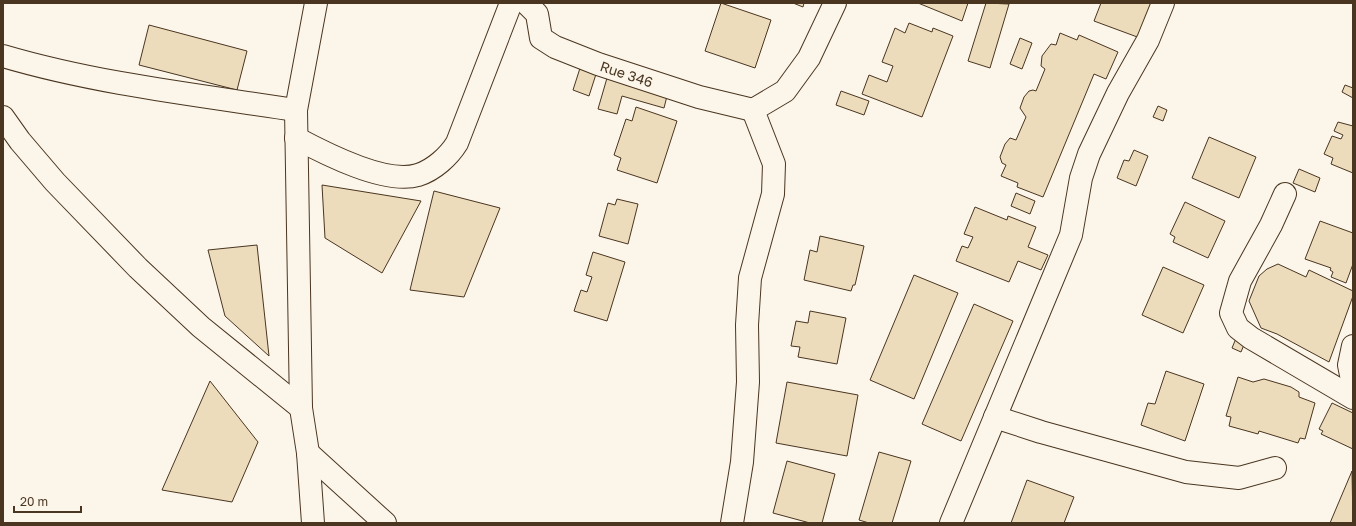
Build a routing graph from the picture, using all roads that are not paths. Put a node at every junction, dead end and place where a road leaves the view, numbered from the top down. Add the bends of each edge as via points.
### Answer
1 (316, 3) edge
2 (511, 3) edge
3 (835, 3) edge
4 (1163, 3) edge
5 (535, 7) edge
6 (3, 56) edge
7 (296, 110) junction
8 (753, 110) junction
9 (3, 116) edge
10 (296, 138) junction
11 (1285, 194) dead end
12 (1353, 346) edge
13 (1353, 385) edge
14 (1353, 398) edge
15 (301, 408) junction
16 (995, 417) junction
17 (308, 453) junction
18 (1275, 468) dead end
19 (313, 523) edge
20 (385, 523) edge
21 (732, 523) edge
22 (951, 523) edge

1 - 7 street
2 - 10 street via 457,142 450,154 435,166 418,175 395,176 337,160
3 - 8 street via 810,58 785,91
4 - 16 street via 1148,40 1118,93 1089,154 1081,178 1071,235
5 - 8 street, Rue 346 via 541,38 555,47 699,97
6 - 7 street via 64,72
7 - 10 street
8 - 21 street via 774,164 773,194 750,278 747,326 748,382 742,462
9 - 15 street via 54,182 138,268 201,327
10 - 15 street
11 - 14 street via 1240,281 1231,313 1238,328 1251,338
12 - 13 street via 1349,365
15 - 17 street
16 - 18 street via 1186,472 1239,478
16 - 22 street
17 - 19 street
17 - 20 street

